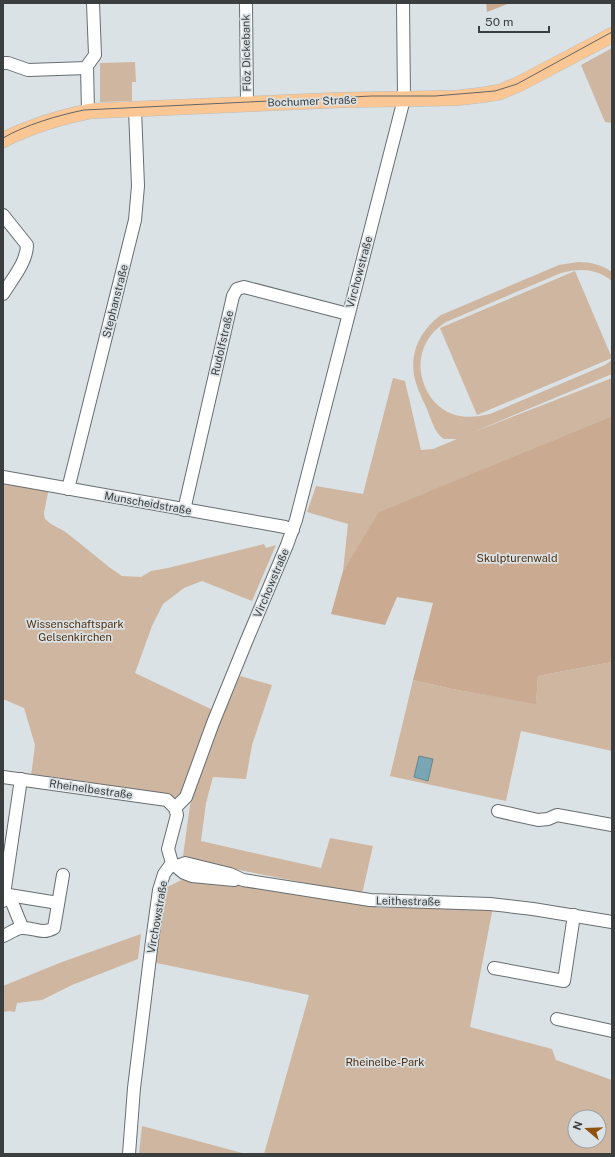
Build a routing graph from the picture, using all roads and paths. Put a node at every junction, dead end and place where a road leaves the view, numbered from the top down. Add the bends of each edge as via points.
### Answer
1 (94, 3) edge
2 (246, 3) edge
3 (403, 3) edge
4 (612, 35) edge
5 (3, 63) edge
6 (87, 68) junction
7 (404, 99) junction
8 (247, 104) junction
9 (134, 109) junction
10 (88, 112) junction
11 (3, 140) edge
12 (3, 215) edge
13 (3, 294) edge
14 (348, 314) junction
15 (3, 477) edge
16 (68, 489) junction
17 (184, 510) junction
18 (292, 530) junction
19 (3, 777) edge
20 (21, 779) junction
21 (175, 808) junction
22 (498, 810) dead end
23 (612, 825) edge
24 (6, 858) edge
25 (174, 864) junction
26 (63, 874) dead end
27 (6, 897) edge
28 (58, 903) junction
29 (574, 915) junction
30 (612, 922) edge
31 (22, 927) junction
32 (3, 936) edge
33 (494, 968) dead end
34 (558, 1019) dead end
35 (612, 1031) edge
36 (129, 1154) edge

1 - 6 street via 95,55
2 - 8 street, Flöz Dickebank
3 - 7 street, Virchowstraße
4 - 7 main road, Bochumer Straße via 500,92 456,98
5 - 6 street via 28,70
6 - 10 street
7 - 8 main road, Bochumer Straße
7 - 14 street, Virchowstraße
8 - 9 main road, Bochumer Straße
9 - 10 main road, Bochumer Straße
9 - 16 street, Stephanstraße via 138,186 135,220
10 - 11 main road, Bochumer Straße via 53,120
12 - 13 street via 27,245 27,252
14 - 17 street, Rudolfstraße via 244,287 237,289 233,296
14 - 18 street, Virchowstraße
15 - 16 street, Munscheidstraße
16 - 17 street, Munscheidstraße
17 - 18 street, Munscheidstraße
18 - 21 street, Virchowstraße via 213,723 186,797
19 - 20 street, Rheinelbestraße
20 - 21 street, Rheinelbestraße via 167,800
20 - 24 street
21 - 25 street via 177,815 168,849
22 - 23 street via 538,820 557,815
24 - 27 street
25 - 29 street, Leithestraße via 192,876 228,881 243,880 370,900 490,904
25 - 36 street, Virchowstraße via 164,874 159,890 134,1088
26 - 28 street
27 - 28 street
27 - 31 street
28 - 31 street via 54,928 41,932
29 - 30 street, Leithestraße
29 - 33 street via 564,981
31 - 32 street
34 - 35 street

